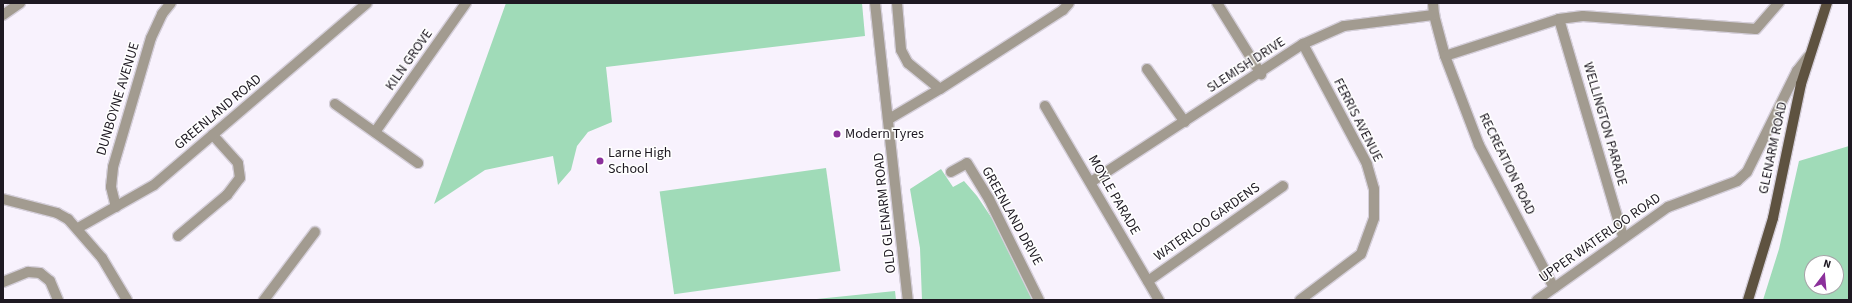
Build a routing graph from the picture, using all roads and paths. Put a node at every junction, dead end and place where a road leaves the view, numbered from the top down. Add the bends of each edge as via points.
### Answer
1 (20, 3) edge
2 (171, 3) edge
3 (367, 3) edge
4 (466, 3) edge
5 (875, 3) edge
6 (896, 3) edge
7 (1069, 3) edge
8 (1217, 3) edge
9 (1433, 3) edge
10 (1779, 3) edge
11 (1827, 3) edge
12 (3, 15) edge
13 (1434, 15) junction
14 (1559, 19) junction
15 (1303, 44) junction
16 (1445, 56) junction
17 (1808, 57) junction
18 (1147, 69) dead end
19 (1261, 74) junction
20 (940, 90) junction
21 (335, 104) dead end
22 (1045, 106) dead end
23 (889, 119) junction
24 (1185, 122) junction
25 (375, 132) junction
26 (213, 135) junction
27 (418, 163) dead end
28 (951, 172) dead end
29 (1091, 182) junction
30 (1283, 186) dead end
31 (3, 199) edge
32 (116, 207) junction
33 (78, 228) junction
34 (315, 232) dead end
35 (178, 236) dead end
36 (1623, 237) junction
37 (1148, 281) junction
38 (3, 282) edge
39 (1554, 288) junction
40 (58, 300) edge
41 (128, 300) edge
42 (264, 300) edge
43 (908, 300) edge
44 (1039, 300) edge
45 (1159, 300) edge
46 (1300, 300) edge
47 (1536, 300) edge
48 (1748, 300) edge

1 - 12 street
2 - 32 street, DUNBOYNE AVENUE via 162,14 151,38 114,163 111,185
3 - 26 street, GREENLAND ROAD
4 - 25 street, KILN GROVE
5 - 23 street, OLD GLENARM ROAD
6 - 20 street via 901,50 908,63
7 - 20 street via 1063,10
8 - 19 street
9 - 13 street, RECREATION ROAD
10 - 14 street via 1756,29 1583,16
11 - 17 main road, GLENARM ROAD
13 - 15 street, SLEMISH DRIVE via 1344,26
13 - 16 street, RECREATION ROAD
14 - 16 street
14 - 36 street, WELLINGTON PARADE
15 - 19 street, SLEMISH DRIVE
15 - 46 street, FERRIS AVENUE via 1367,164 1374,189 1374,218 1361,254
16 - 39 street, RECREATION ROAD via 1479,145
17 - 36 street, UPPER WATERLOO ROAD via 1797,71 1747,172 1737,181 1680,201
17 - 48 main road, GLENARM ROAD via 1773,218
18 - 24 street
19 - 24 street, SLEMISH DRIVE
20 - 23 street
21 - 25 street
22 - 29 street, MOYLE PARADE
23 - 43 street, OLD GLENARM ROAD
24 - 29 street, SLEMISH DRIVE
25 - 27 street
26 - 32 street, GREENLAND ROAD via 154,185
26 - 35 street via 238,163 241,170 240,180 227,195
28 - 44 street, GREENLAND DRIVE via 967,163 989,199
29 - 37 street, MOYLE PARADE
30 - 37 street, WATERLOO GARDENS
31 - 33 street via 57,213
32 - 33 street, GREENLAND ROAD
33 - 41 street via 102,258
34 - 42 street
36 - 39 street, UPPER WATERLOO ROAD
37 - 45 street, MOYLE PARADE
38 - 40 street via 28,272 40,273 50,281
39 - 47 street, UPPER WATERLOO ROAD

